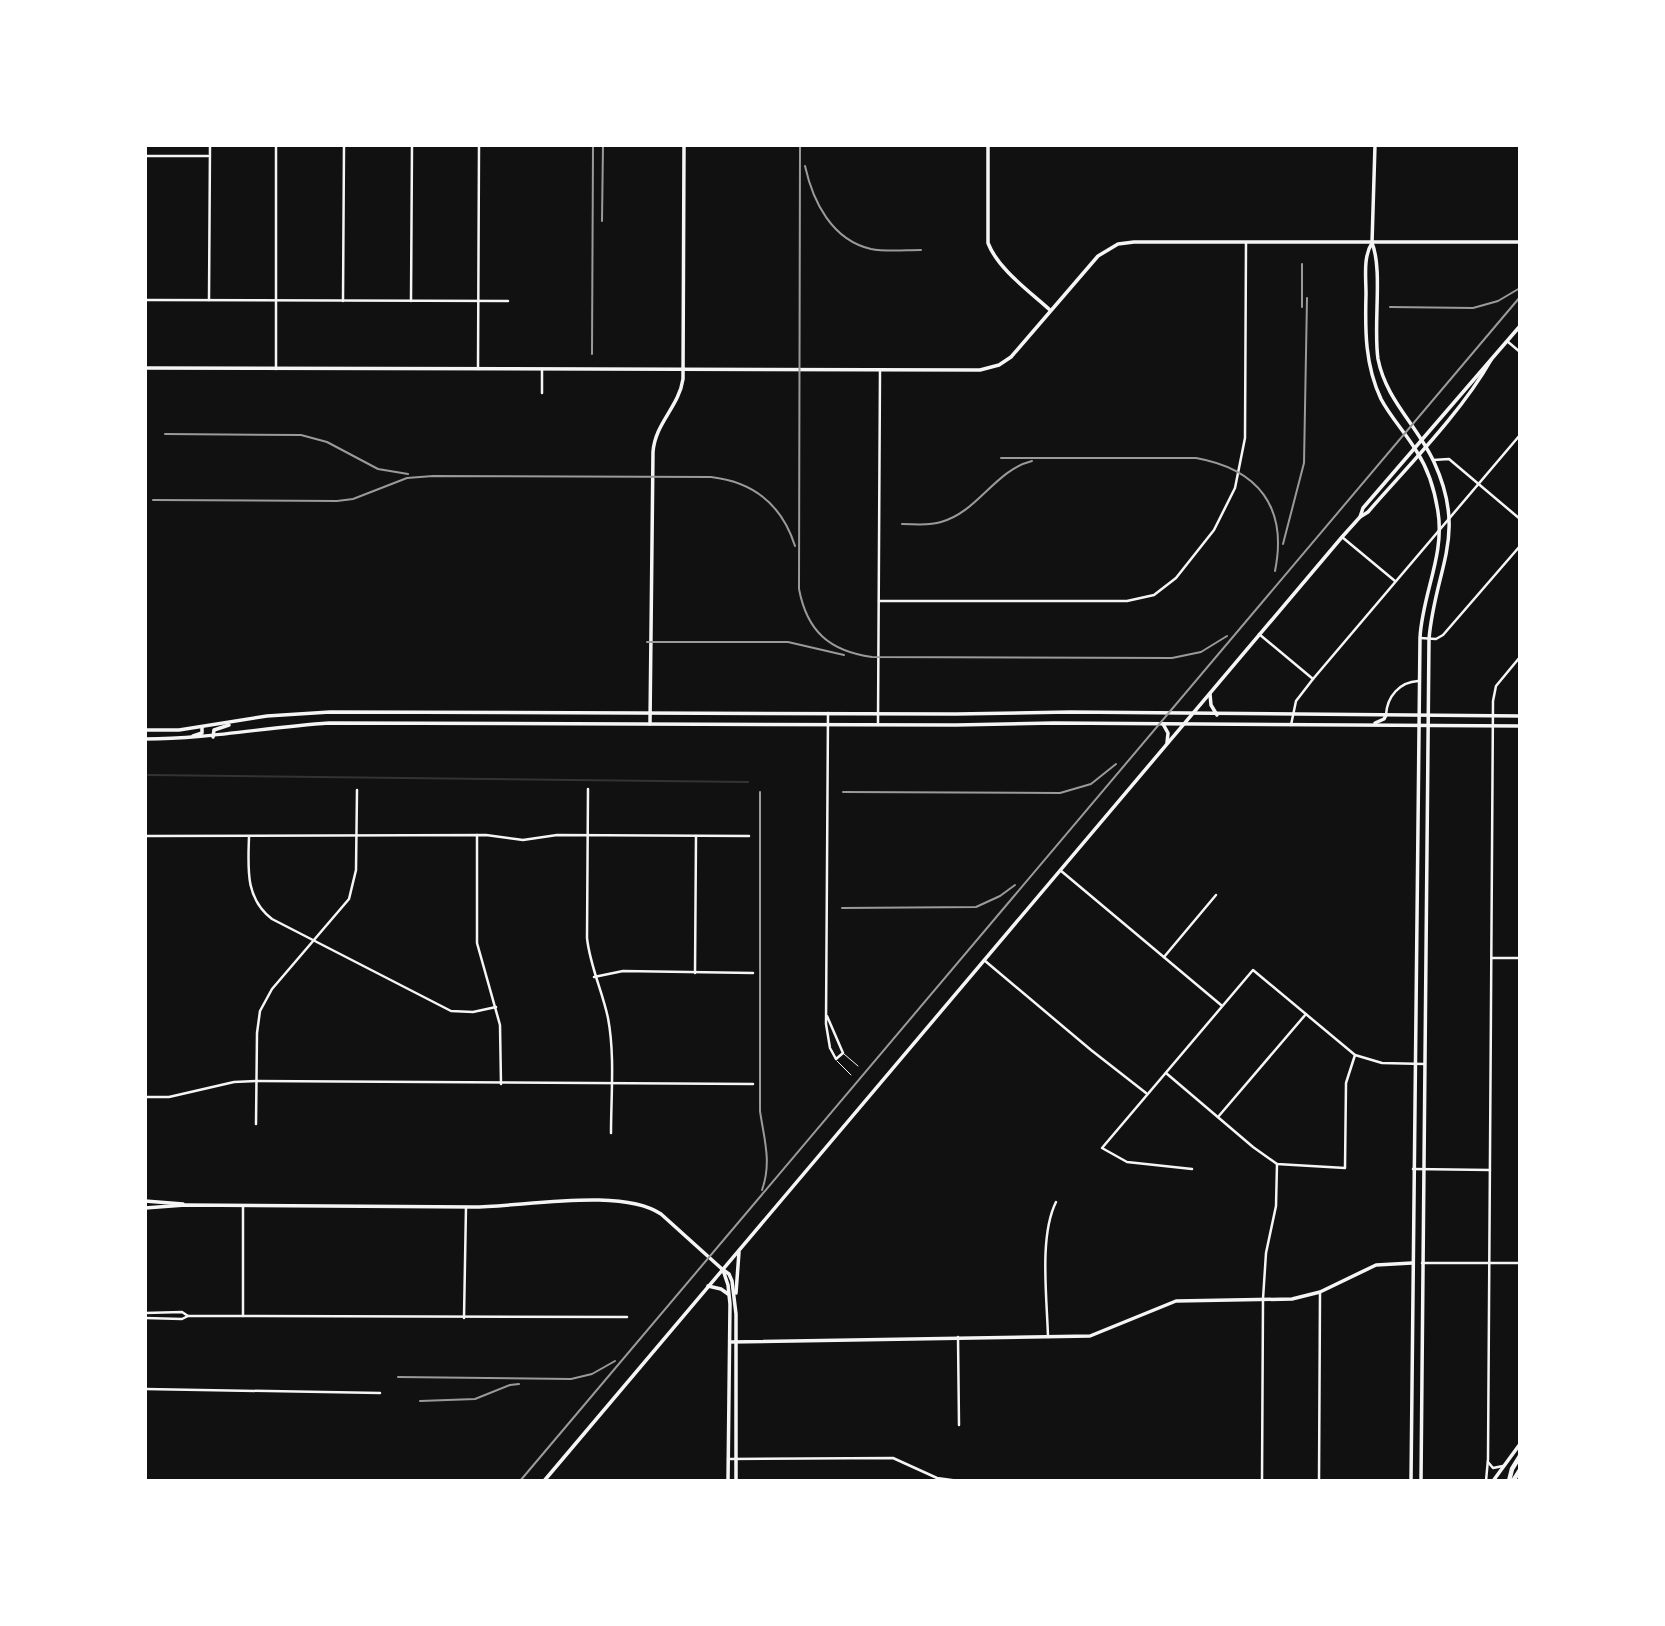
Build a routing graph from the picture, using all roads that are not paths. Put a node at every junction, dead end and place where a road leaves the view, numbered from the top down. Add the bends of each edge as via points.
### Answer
1 (210, 145) edge
2 (276, 145) edge
3 (344, 145) edge
4 (412, 145) edge
5 (479, 145) edge
6 (684, 145) edge
7 (988, 145) edge
8 (1375, 145) edge
9 (145, 156) edge
10 (210, 156) junction
11 (1246, 242) junction
12 (1520, 242) edge
13 (1372, 243) junction
14 (145, 300) edge
15 (209, 300) junction
16 (276, 300) junction
17 (344, 300) junction
18 (411, 301) junction
19 (479, 301) junction
20 (508, 301) dead end
21 (1050, 310) junction
22 (1365, 311) junction
23 (1376, 311) junction
24 (1520, 326) edge
25 (1507, 341) junction
26 (1520, 352) edge
27 (1491, 360) junction
28 (145, 368) edge
29 (276, 369) junction
30 (478, 369) junction
31 (542, 369) junction
32 (683, 369) junction
33 (880, 370) junction
34 (1463, 389) junction
35 (542, 393) dead end
36 (1468, 393) junction
37 (1520, 435) edge
38 (1421, 440) junction
39 (1426, 446) junction
40 (1414, 448) junction
41 (1419, 454) junction
42 (1433, 460) junction
43 (1479, 484) junction
44 (1377, 492) junction
45 (1382, 496) junction
46 (1360, 517) junction
47 (1449, 517) junction
48 (1520, 519) edge
49 (1440, 527) junction
50 (1342, 537) junction
51 (1520, 546) edge
52 (1431, 579) junction
53 (1395, 582) junction
54 (1441, 582) junction
55 (879, 601) junction
56 (1259, 634) junction
57 (1420, 638) junction
58 (1429, 639) junction
59 (1520, 657) edge
60 (1313, 679) junction
61 (1419, 681) junction
62 (1210, 694) junction
63 (330, 712) junction
64 (390, 712) junction
65 (457, 712) junction
66 (1111, 712) junction
67 (522, 713) junction
68 (588, 713) junction
69 (650, 713) junction
70 (743, 713) junction
71 (828, 713) junction
72 (878, 713) junction
73 (1034, 713) junction
74 (957, 714) junction
75 (1292, 714) junction
76 (1193, 715) junction
77 (1217, 715) junction
78 (1386, 715) junction
79 (1419, 715) junction
80 (1429, 715) junction
81 (1493, 715) junction
82 (267, 716) junction
83 (1520, 716) edge
84 (234, 722) junction
85 (329, 723) junction
86 (390, 723) junction
87 (457, 723) junction
88 (1034, 723) junction
89 (522, 724) junction
90 (588, 724) junction
91 (650, 724) junction
92 (743, 724) junction
93 (828, 724) junction
94 (878, 724) junction
95 (1111, 724) junction
96 (1163, 724) junction
97 (1373, 724) junction
98 (956, 725) junction
99 (1184, 725) junction
100 (1291, 725) junction
101 (1419, 725) junction
102 (1429, 725) junction
103 (1493, 726) junction
104 (1520, 726) edge
105 (202, 727) junction
106 (268, 727) junction
107 (145, 730) edge
108 (213, 737) junction
109 (188, 738) junction
110 (145, 739) edge
111 (1167, 745) junction
112 (588, 789) dead end
113 (357, 790) dead end
114 (1418, 796) junction
115 (1429, 797) junction
116 (356, 835) junction
117 (477, 835) junction
118 (588, 835) junction
119 (145, 836) edge
120 (696, 836) junction
121 (749, 836) dead end
122 (249, 837) junction
123 (1428, 864) junction
124 (1417, 866) junction
125 (1060, 870) junction
126 (1216, 895) dead end
127 (1417, 930) junction
128 (1427, 930) junction
129 (314, 941) junction
130 (1164, 957) junction
131 (1492, 958) junction
132 (1520, 958) edge
133 (984, 960) junction
134 (695, 973) junction
135 (753, 973) dead end
136 (594, 977) junction
137 (1415, 996) junction
138 (1426, 997) junction
139 (1222, 1005) junction
140 (496, 1007) junction
141 (1306, 1014) junction
142 (827, 1016) junction
143 (843, 1053) junction
144 (1355, 1055) junction
145 (836, 1059) junction
146 (1414, 1064) junction
147 (1424, 1064) junction
148 (858, 1066) dead end
149 (1166, 1073) junction
150 (851, 1075) dead end
151 (256, 1081) junction
152 (501, 1084) junction
153 (753, 1084) dead end
154 (611, 1085) junction
155 (1147, 1094) junction
156 (145, 1097) edge
157 (1424, 1115) junction
158 (1413, 1116) junction
159 (1218, 1117) junction
160 (256, 1125) dead end
161 (611, 1133) dead end
162 (1277, 1164) junction
163 (1192, 1169) dead end
164 (1413, 1169) junction
165 (1423, 1169) junction
166 (1490, 1170) junction
167 (145, 1201) edge
168 (1056, 1202) dead end
169 (185, 1205) junction
170 (243, 1206) junction
171 (466, 1207) junction
172 (145, 1208) edge
173 (739, 1251) junction
174 (1412, 1263) junction
175 (1422, 1263) junction
176 (1488, 1263) junction
177 (1520, 1264) edge
178 (723, 1269) junction
179 (708, 1286) junction
180 (1320, 1292) junction
181 (732, 1295) junction
182 (1263, 1299) junction
183 (145, 1312) edge
184 (188, 1316) junction
185 (243, 1316) junction
186 (627, 1317) dead end
187 (145, 1318) edge
188 (464, 1318) junction
189 (958, 1337) junction
190 (1048, 1337) junction
191 (1411, 1340) junction
192 (1422, 1341) junction
193 (730, 1342) junction
194 (736, 1342) junction
195 (145, 1389) edge
196 (380, 1393) dead end
197 (1411, 1419) junction
198 (1421, 1420) junction
199 (960, 1425) dead end
200 (1520, 1444) edge
201 (1520, 1457) edge
202 (728, 1459) junction
203 (736, 1459) junction
204 (1488, 1459) junction
205 (1503, 1466) junction
206 (1520, 1470) edge
207 (959, 1480) edge
208 (544, 1481) edge
209 (728, 1481) edge
210 (736, 1481) edge
211 (1262, 1481) edge
212 (1319, 1481) edge
213 (1410, 1481) edge
214 (1421, 1481) edge
215 (1486, 1481) edge
216 (1493, 1481) edge
217 (1511, 1481) edge

1 - 10 street
2 - 16 street
3 - 17 street
4 - 18 street
5 - 19 street
6 - 32 main road
7 - 21 main road via 991,251
8 - 13 main road
9 - 10 street
10 - 15 street
11 - 13 main road
11 - 21 main road via 1118,244 1098,256
11 - 55 street via 1245,438 1240,472 1214,530 1176,578 1154,595 1128,601
12 - 13 main road
13 - 22 main road via 1367,251
13 - 23 main road
14 - 15 street
15 - 16 street
16 - 17 street
16 - 29 street
17 - 18 street
18 - 19 street
19 - 20 street
19 - 30 street
21 - 33 main road via 1012,357 999,365 980,370
22 - 23 main road
22 - 40 main road via 1365,340 1374,383
23 - 38 main road via 1383,378
24 - 25 main road
25 - 26 street
25 - 27 main road
27 - 34 main road
27 - 36 main road
28 - 29 main road
29 - 30 main road
30 - 31 main road
31 - 32 main road
31 - 35 street
32 - 33 main road
32 - 69 main road via 678,396 660,424 653,446
33 - 55 street
34 - 36 main road
34 - 38 main road
36 - 39 main road
37 - 43 street
38 - 39 main road
38 - 40 main road
39 - 41 main road
39 - 42 main road
40 - 41 main road
40 - 44 main road
41 - 45 main road
41 - 49 main road
42 - 43 street via 1449,460
42 - 47 main road
43 - 47 street
43 - 48 street
44 - 45 main road
44 - 46 main road
45 - 46 main road
46 - 50 main road
47 - 49 street
47 - 54 main road via 1449,546
49 - 52 main road
49 - 53 street
50 - 53 street
50 - 56 main road
51 - 58 street via 1450,628
52 - 54 main road
52 - 57 main road
53 - 60 street
54 - 58 main road
55 - 72 street
56 - 60 street
56 - 62 main road
57 - 58 street
57 - 61 main road
58 - 80 main road
59 - 81 street via 1496,686
60 - 75 street
61 - 78 street via 1401,685
61 - 79 main road
62 - 76 main road
62 - 77 main road
63 - 64 main road
63 - 82 main road
63 - 85 main road
64 - 65 main road
64 - 86 main road
65 - 67 main road
65 - 87 main road
66 - 73 main road
66 - 76 main road
66 - 95 main road
67 - 68 main road
67 - 89 main road
68 - 69 main road
68 - 90 main road
69 - 70 main road
69 - 91 main road
70 - 71 main road
70 - 92 main road
71 - 72 main road
71 - 93 street
72 - 74 main road
72 - 94 street
73 - 74 main road
73 - 88 main road
74 - 98 main road
75 - 77 main road
75 - 78 main road
75 - 100 street
76 - 77 main road
76 - 99 main road
78 - 79 main road
78 - 97 main road
79 - 80 main road
79 - 101 main road
80 - 81 main road
80 - 102 main road
81 - 83 main road
81 - 103 street
82 - 84 main road
82 - 106 main road
84 - 105 main road
84 - 108 main road via 214,730
85 - 86 main road
85 - 106 main road
86 - 87 main road
87 - 89 main road
88 - 95 main road
88 - 98 main road
89 - 90 main road
90 - 91 main road
91 - 92 main road
92 - 93 main road
93 - 94 main road
93 - 142 street
94 - 98 main road
95 - 96 main road
96 - 99 main road
96 - 111 main road
97 - 100 main road
97 - 101 main road
99 - 100 main road
99 - 111 main road
101 - 102 main road
101 - 114 main road
102 - 103 main road
102 - 115 main road
103 - 104 main road
103 - 131 street
105 - 107 main road
105 - 109 main road via 199,735
106 - 108 main road
108 - 109 main road
109 - 110 main road
111 - 125 main road
112 - 118 street
113 - 116 street
114 - 115 main road
114 - 124 main road
115 - 123 main road
116 - 117 street
116 - 122 street
116 - 129 street via 353,888
117 - 118 street via 523,840
117 - 140 street via 477,943
118 - 120 street
118 - 136 street via 587,938
119 - 122 street
120 - 121 street
120 - 134 street
122 - 129 street via 249,884 257,904 272,919
123 - 124 main road
123 - 128 main road
124 - 127 main road
125 - 130 street
125 - 133 main road
126 - 130 street
127 - 128 main road
127 - 137 main road
128 - 138 main road
129 - 140 street via 451,1011
129 - 151 street via 262,1004
130 - 139 street
131 - 132 street
131 - 166 street
133 - 155 street
133 - 173 main road
134 - 135 street
134 - 136 street via 622,971
136 - 154 street via 608,1020
137 - 138 main road
137 - 146 main road
138 - 147 main road
139 - 141 street via 1254,970
139 - 149 street
140 - 152 street
141 - 144 street
141 - 159 street
142 - 143 street
142 - 145 street via 827,1035
143 - 145 street
143 - 148 lane
144 - 146 street via 1382,1063
144 - 162 street via 1346,1083 1345,1168
145 - 150 lane
146 - 147 street
146 - 158 main road
147 - 157 main road
149 - 155 street
149 - 159 street
151 - 152 street
151 - 156 street
151 - 160 street
152 - 154 street
153 - 154 street
154 - 161 street
155 - 163 street via 1102,1148 1127,1163
157 - 158 main road
157 - 165 main road
158 - 164 main road
159 - 162 street
162 - 182 street
164 - 165 street
164 - 174 main road
165 - 166 street
165 - 175 main road
166 - 176 street
167 - 169 main road
168 - 190 street via 1046,1231
169 - 170 main road
169 - 172 main road
170 - 171 main road
170 - 185 street
171 - 178 main road via 546,1201 632,1203 662,1214
171 - 188 street
173 - 178 main road
173 - 181 main road via 738,1289
174 - 180 main road via 1376,1265
174 - 191 main road
175 - 176 street
175 - 192 main road
176 - 177 street
176 - 204 street
178 - 179 main road
178 - 181 main road
179 - 181 main road
179 - 208 main road
180 - 182 main road via 1292,1299
180 - 212 street
181 - 193 main road
181 - 194 main road
182 - 190 main road via 1176,1301 1090,1336
182 - 211 street
183 - 184 street
184 - 185 street
184 - 187 street
185 - 188 street
186 - 188 street
189 - 190 main road
189 - 194 main road
189 - 199 street
191 - 192 main road
191 - 197 main road
192 - 198 main road
193 - 194 main road
193 - 202 main road
194 - 203 main road
195 - 196 street
197 - 198 main road
197 - 213 main road
198 - 214 main road
200 - 205 main road
201 - 217 highway
202 - 203 street
202 - 209 main road
203 - 207 street via 893,1458 937,1478
203 - 210 main road
204 - 205 street via 1493,1468
204 - 215 street
205 - 216 main road
206 - 217 highway

